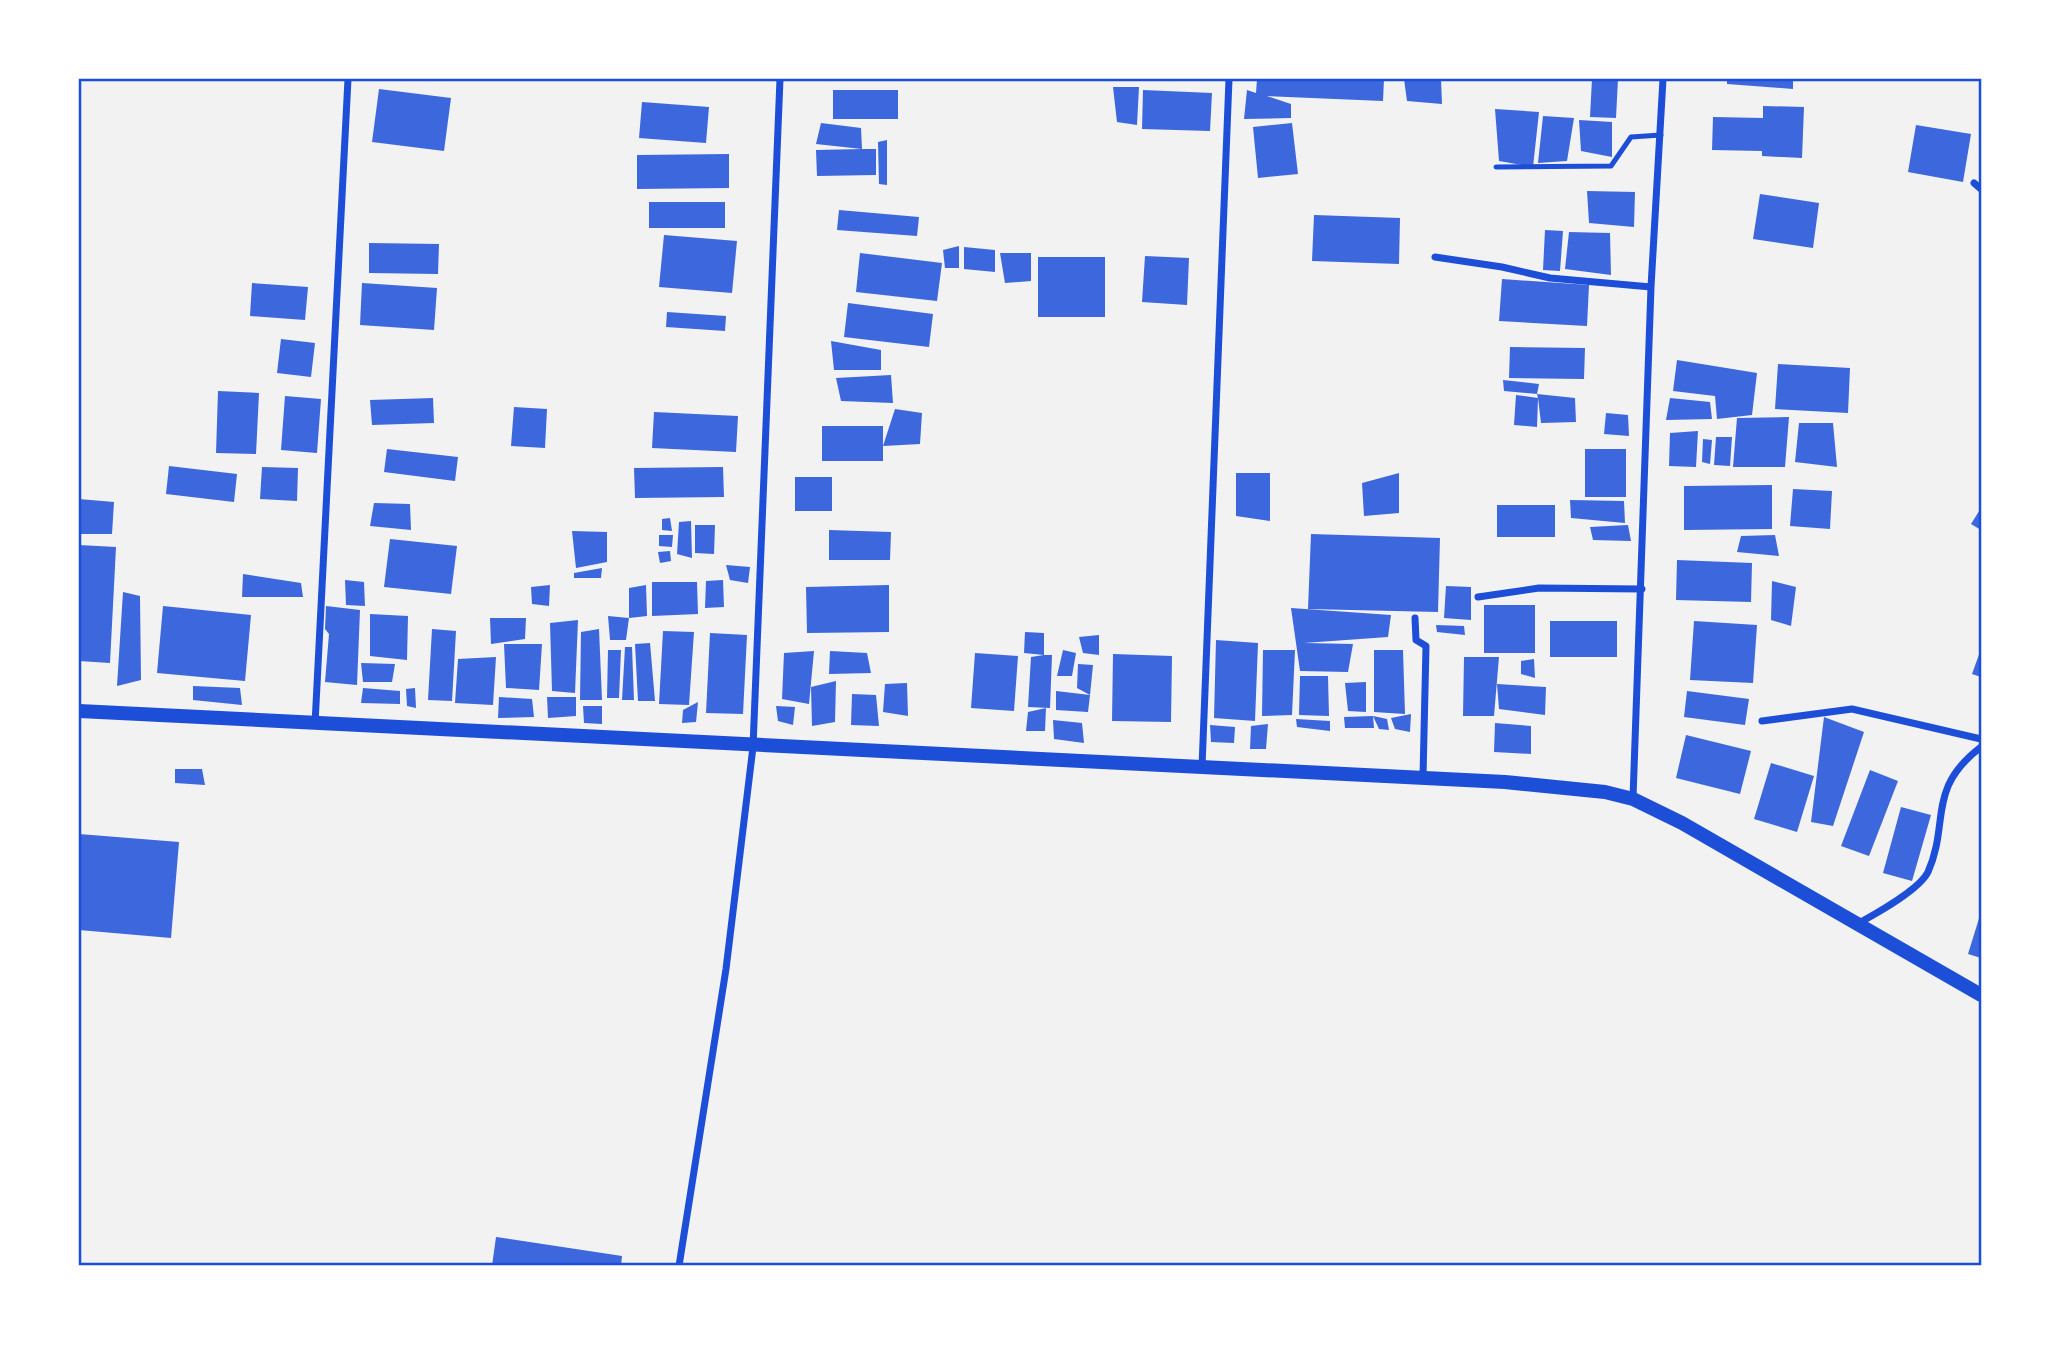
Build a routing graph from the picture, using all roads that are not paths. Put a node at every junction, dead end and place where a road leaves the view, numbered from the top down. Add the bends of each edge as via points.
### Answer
1 (348, 79) edge
2 (780, 79) edge
3 (1229, 79) edge
4 (1663, 79) edge
5 (1661, 135) junction
6 (1496, 167) dead end
7 (1973, 183) dead end
8 (1981, 190) edge
9 (1435, 257) dead end
10 (1651, 287) junction
11 (1642, 589) junction
12 (1478, 597) dead end
13 (1416, 618) dead end
14 (79, 711) edge
15 (1762, 721) dead end
16 (315, 724) junction
17 (1981, 738) edge
18 (753, 747) junction
19 (1981, 747) edge
20 (1202, 769) junction
21 (1423, 778) junction
22 (1633, 799) junction
23 (1859, 923) junction
24 (1981, 995) edge
25 (679, 1266) edge

1 - 16 street
2 - 18 street
3 - 20 street
4 - 5 street
5 - 6 lane via 1631,137 1617,161 1599,168
5 - 10 street
7 - 8 street
9 - 10 street via 1550,278
10 - 11 street
11 - 12 street via 1539,588
11 - 22 street
13 - 21 street via 1416,640 1426,646
14 - 16 main road
15 - 17 street via 1852,709
16 - 18 main road
18 - 20 main road
18 - 25 street via 726,969
19 - 23 street via 1966,759 1943,795 1927,874 1891,905
20 - 21 main road
21 - 22 main road via 1579,789
22 - 23 main road
23 - 24 main road

